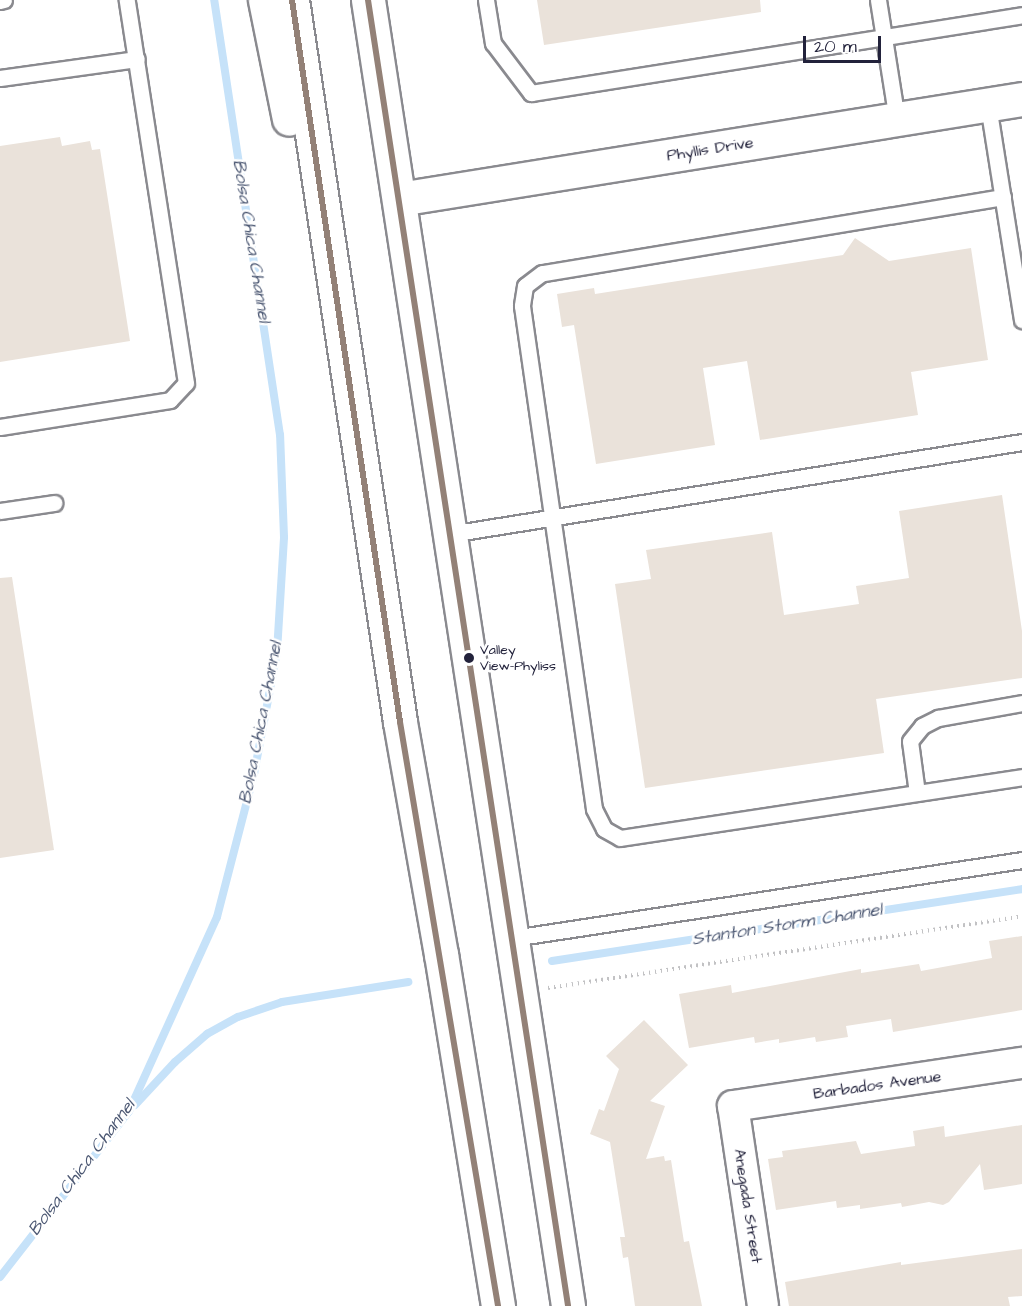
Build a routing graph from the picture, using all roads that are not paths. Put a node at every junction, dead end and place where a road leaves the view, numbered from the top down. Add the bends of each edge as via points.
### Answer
1 (127, 0) edge
2 (265, 0) edge
3 (292, 0) edge
4 (368, 0) edge
5 (486, 0) edge
6 (878, 0) edge
7 (1022, 15) edge
8 (884, 39) junction
9 (136, 59) junction
10 (0, 78) edge
11 (1022, 99) edge
12 (988, 105) junction
13 (897, 120) junction
14 (319, 179) junction
15 (1003, 197) junction
16 (399, 199) junction
17 (1022, 320) edge
18 (0, 427) edge
19 (1022, 442) edge
20 (54, 503) dead end
21 (0, 511) edge
22 (552, 518) junction
23 (450, 534) junction
24 (1022, 702) edge
25 (1022, 777) edge
26 (916, 793) junction
27 (1022, 860) edge
28 (513, 938) junction
29 (1022, 1064) edge
30 (733, 1106) joint
31 (498, 1306) edge
32 (568, 1306) edge
33 (763, 1306) edge

1 - 9 lane
2 - 14 main road via 291,130
3 - 14 main road
4 - 16 main road
5 - 8 lane via 493,43 531,93
6 - 8 lane
7 - 8 lane
8 - 13 lane
9 - 10 lane
9 - 18 lane via 186,383 170,400
11 - 12 main road, Phyllis Drive
12 - 13 main road, Phyllis Drive
12 - 15 lane
13 - 16 main road, Phyllis Drive
14 - 31 main road via 400,722
15 - 17 lane
15 - 22 lane via 542,273 525,286 522,306
16 - 23 main road
19 - 22 lane
20 - 21 lane
22 - 23 lane
22 - 26 lane via 594,808 604,830 620,838
23 - 28 main road
24 - 26 lane via 939,718 922,726 910,741
25 - 26 lane
27 - 28 lane
28 - 32 main road
29 - 30 street, Barbados Avenue
30 - 33 street, Anegada Street

